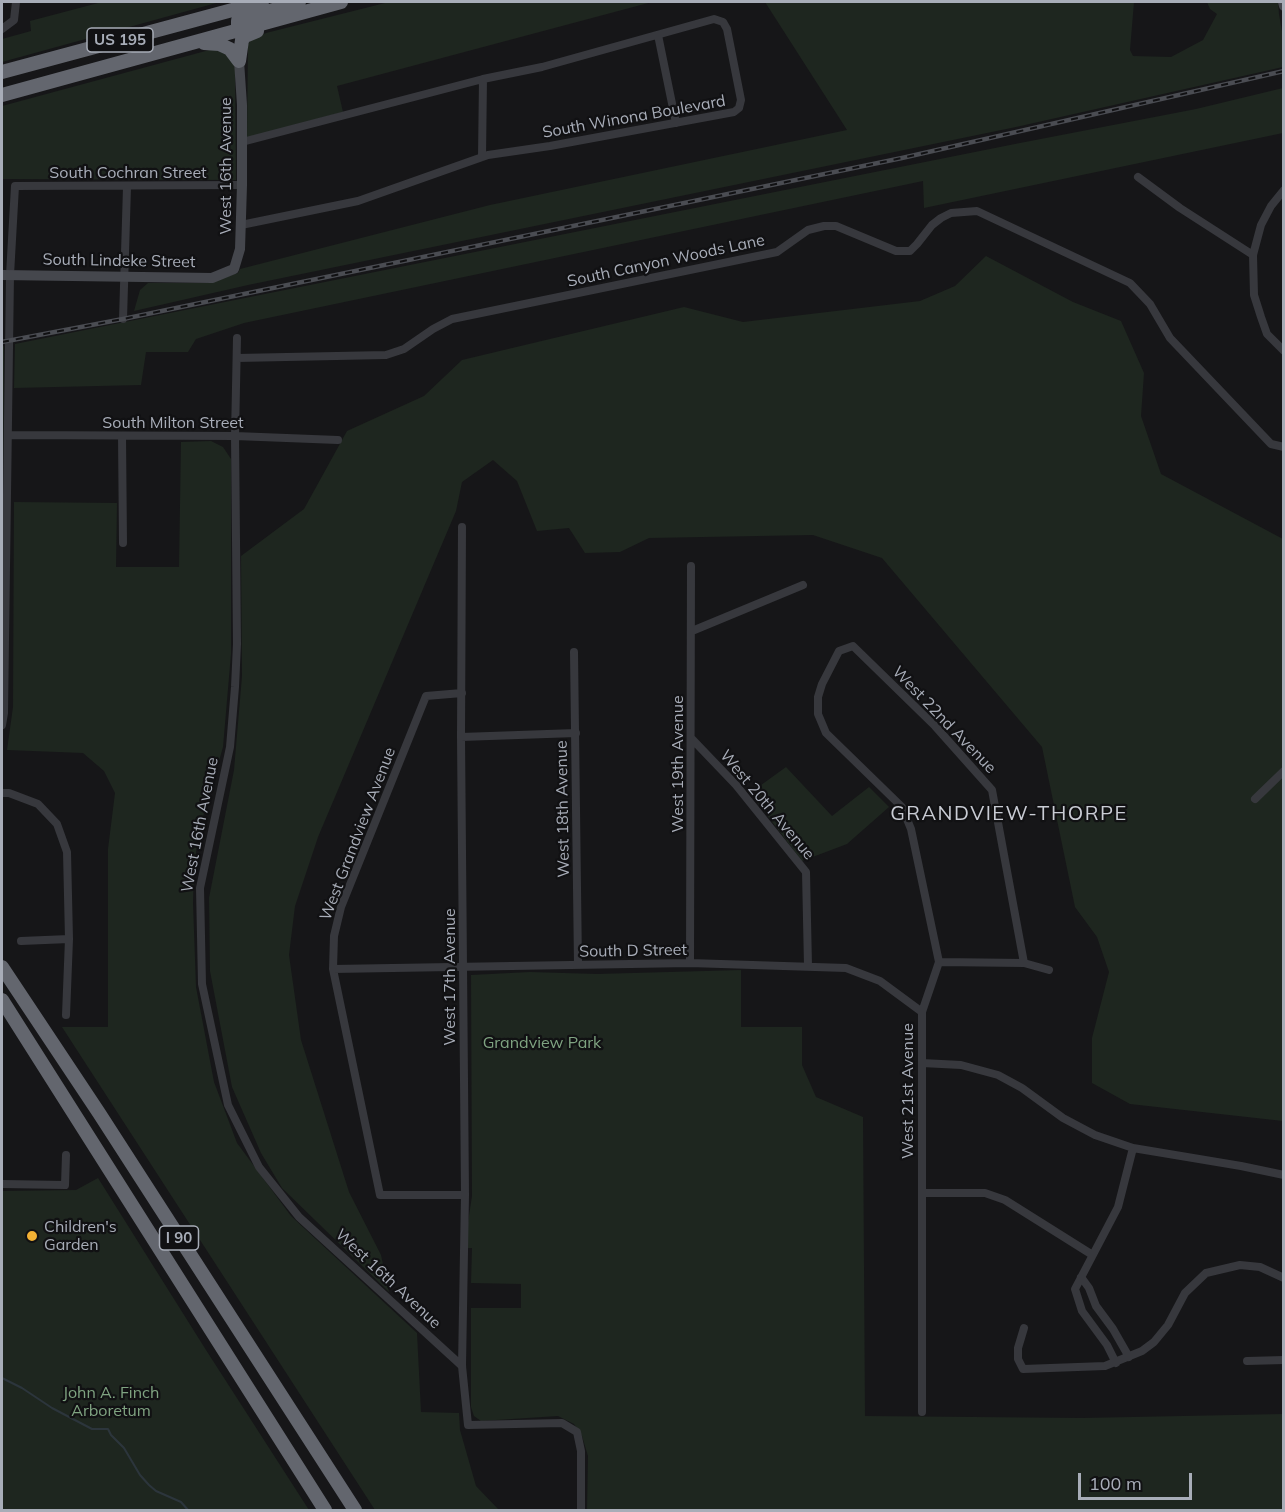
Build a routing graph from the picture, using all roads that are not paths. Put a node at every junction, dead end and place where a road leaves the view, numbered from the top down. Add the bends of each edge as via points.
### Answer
1 (16, 2) edge
2 (262, 2) edge
3 (299, 2) edge
4 (344, 2) edge
5 (1283, 2) edge
6 (1284, 6) edge
7 (239, 15) edge
8 (2, 29) edge
9 (658, 35) junction
10 (194, 43) junction
11 (239, 61) junction
12 (2, 72) edge
13 (483, 80) junction
14 (2, 95) edge
15 (676, 123) junction
16 (242, 142) junction
17 (482, 157) junction
18 (1138, 177) dead end
19 (242, 185) junction
20 (127, 187) junction
21 (1284, 190) edge
22 (241, 225) junction
23 (1253, 255) junction
24 (234, 269) joint
25 (6, 275) edge
26 (124, 277) junction
27 (123, 319) dead end
28 (237, 338) dead end
29 (1284, 351) edge
30 (237, 358) junction
31 (9, 435) junction
32 (122, 436) junction
33 (235, 436) junction
34 (338, 440) dead end
35 (1284, 447) edge
36 (462, 527) dead end
37 (123, 543) dead end
38 (691, 566) dead end
39 (803, 585) dead end
40 (692, 631) junction
41 (574, 652) dead end
42 (462, 693) junction
43 (2, 725) edge
44 (576, 734) junction
45 (461, 737) junction
46 (692, 739) junction
47 (1284, 771) edge
48 (2, 793) edge
49 (1255, 799) dead end
50 (69, 939) junction
51 (21, 941) dead end
52 (939, 962) junction
53 (690, 963) junction
54 (1024, 963) junction
55 (578, 965) junction
56 (808, 966) junction
57 (2, 967) edge
58 (464, 968) junction
59 (333, 969) junction
60 (1049, 970) dead end
61 (2, 1000) edge
62 (922, 1012) junction
63 (66, 1015) dead end
64 (922, 1064) junction
65 (1133, 1148) junction
66 (66, 1155) dead end
67 (1284, 1175) edge
68 (2, 1184) edge
69 (922, 1193) junction
70 (465, 1196) junction
71 (1091, 1254) junction
72 (1282, 1274) edge
73 (1081, 1277) junction
74 (1024, 1328) dead end
75 (1129, 1357) junction
76 (1284, 1360) edge
77 (1247, 1361) dead end
78 (1116, 1363) junction
79 (462, 1366) junction
80 (922, 1412) dead end
81 (326, 1510) edge
82 (355, 1510) edge
83 (581, 1510) edge

1 - 8 street via 14,20
2 - 7 highway, US 195
3 - 7 highway
4 - 7 highway, US 195
4 - 11 highway via 330,12 245,36
5 - 6 street
7 - 10 highway, US 195
7 - 11 highway
7 - 12 highway, US 195
9 - 13 street, South Winona Boulevard
9 - 15 street
9 - 15 street, South Winona Boulevard via 714,19 728,29 741,104 737,111
10 - 11 highway via 219,44 230,49
10 - 14 highway, US 195
11 - 16 street, West 16th Avenue
13 - 16 street, South Winona Boulevard
13 - 17 street
15 - 17 street, South Winona Boulevard
16 - 19 street, West 16th Avenue
17 - 22 street, South Winona Boulevard via 358,201
18 - 23 street
19 - 20 street, South Cochran Street
19 - 22 street, West 16th Avenue
20 - 25 street, South Cochran Street via 15,186
20 - 26 street
21 - 23 street via 1261,225
22 - 24 street, West 16th Avenue
23 - 29 street via 1254,295 1261,317 1267,334
24 - 26 street, South Lindeke Street via 212,278
25 - 26 street, South Lindeke Street
25 - 31 street
26 - 27 street
28 - 30 street, West 16th Avenue
30 - 33 street, West 16th Avenue
30 - 35 street, South Canyon Woods Lane via 386,355 404,349 452,319 777,252 808,231 824,226 836,226 896,251 910,251 941,218 977,211 1130,283 1150,304 1170,338 1271,444
31 - 32 street, South Milton Street
31 - 43 street
32 - 33 street, South Milton Street
32 - 37 street
33 - 34 street, South Milton Street
33 - 79 street, West 16th Avenue via 234,697 230,747 200,888 202,984 228,1105 259,1167 299,1217
36 - 42 street, West 17th Avenue
38 - 40 street, West 19th Avenue
39 - 40 street
40 - 46 street, West 19th Avenue
41 - 44 street, West 18th Avenue
42 - 45 street, West 17th Avenue
42 - 59 street, West Grandview Avenue via 426,696 341,907 334,936
44 - 45 street
44 - 55 street, West 18th Avenue
45 - 58 street, West 17th Avenue
46 - 53 street, West 19th Avenue
46 - 56 street, West 20th Avenue via 736,785 806,872
47 - 49 street
48 - 50 street via 38,804 57,824 68,852
50 - 51 street
50 - 63 street
52 - 54 street
52 - 54 street, West 22nd Avenue via 902,807 826,733 818,714 822,684 839,651 853,646 935,726 992,790
52 - 62 street, West 21st Avenue
53 - 55 street, South D Street
53 - 56 street, South D Street
54 - 60 street
55 - 58 street, South D Street
56 - 62 street, South D Street via 862,972
57 - 82 highway, I 90
58 - 59 street, South D Street
58 - 70 street, West 17th Avenue
59 - 70 street, West Grandview Avenue via 380,1195
61 - 81 highway, I 90
62 - 64 street, West 21st Avenue
64 - 65 street via 961,1065 998,1075 1063,1118 1095,1135
64 - 69 street, West 21st Avenue
65 - 67 street
65 - 71 street via 1118,1207
66 - 68 street via 65,1185
69 - 71 street via 985,1193 1005,1200
69 - 80 street, West 21st Avenue
70 - 79 street, West 17th Avenue
71 - 73 street
72 - 75 street via 1240,1265 1206,1273 1185,1293 1154,1342
73 - 75 street
73 - 78 street via 1075,1289 1078,1302
74 - 78 street via 1018,1348 1023,1369 1093,1368
75 - 78 street
76 - 77 street
79 - 83 street, West 17th Avenue via 468,1425 562,1423 577,1432 581,1451

